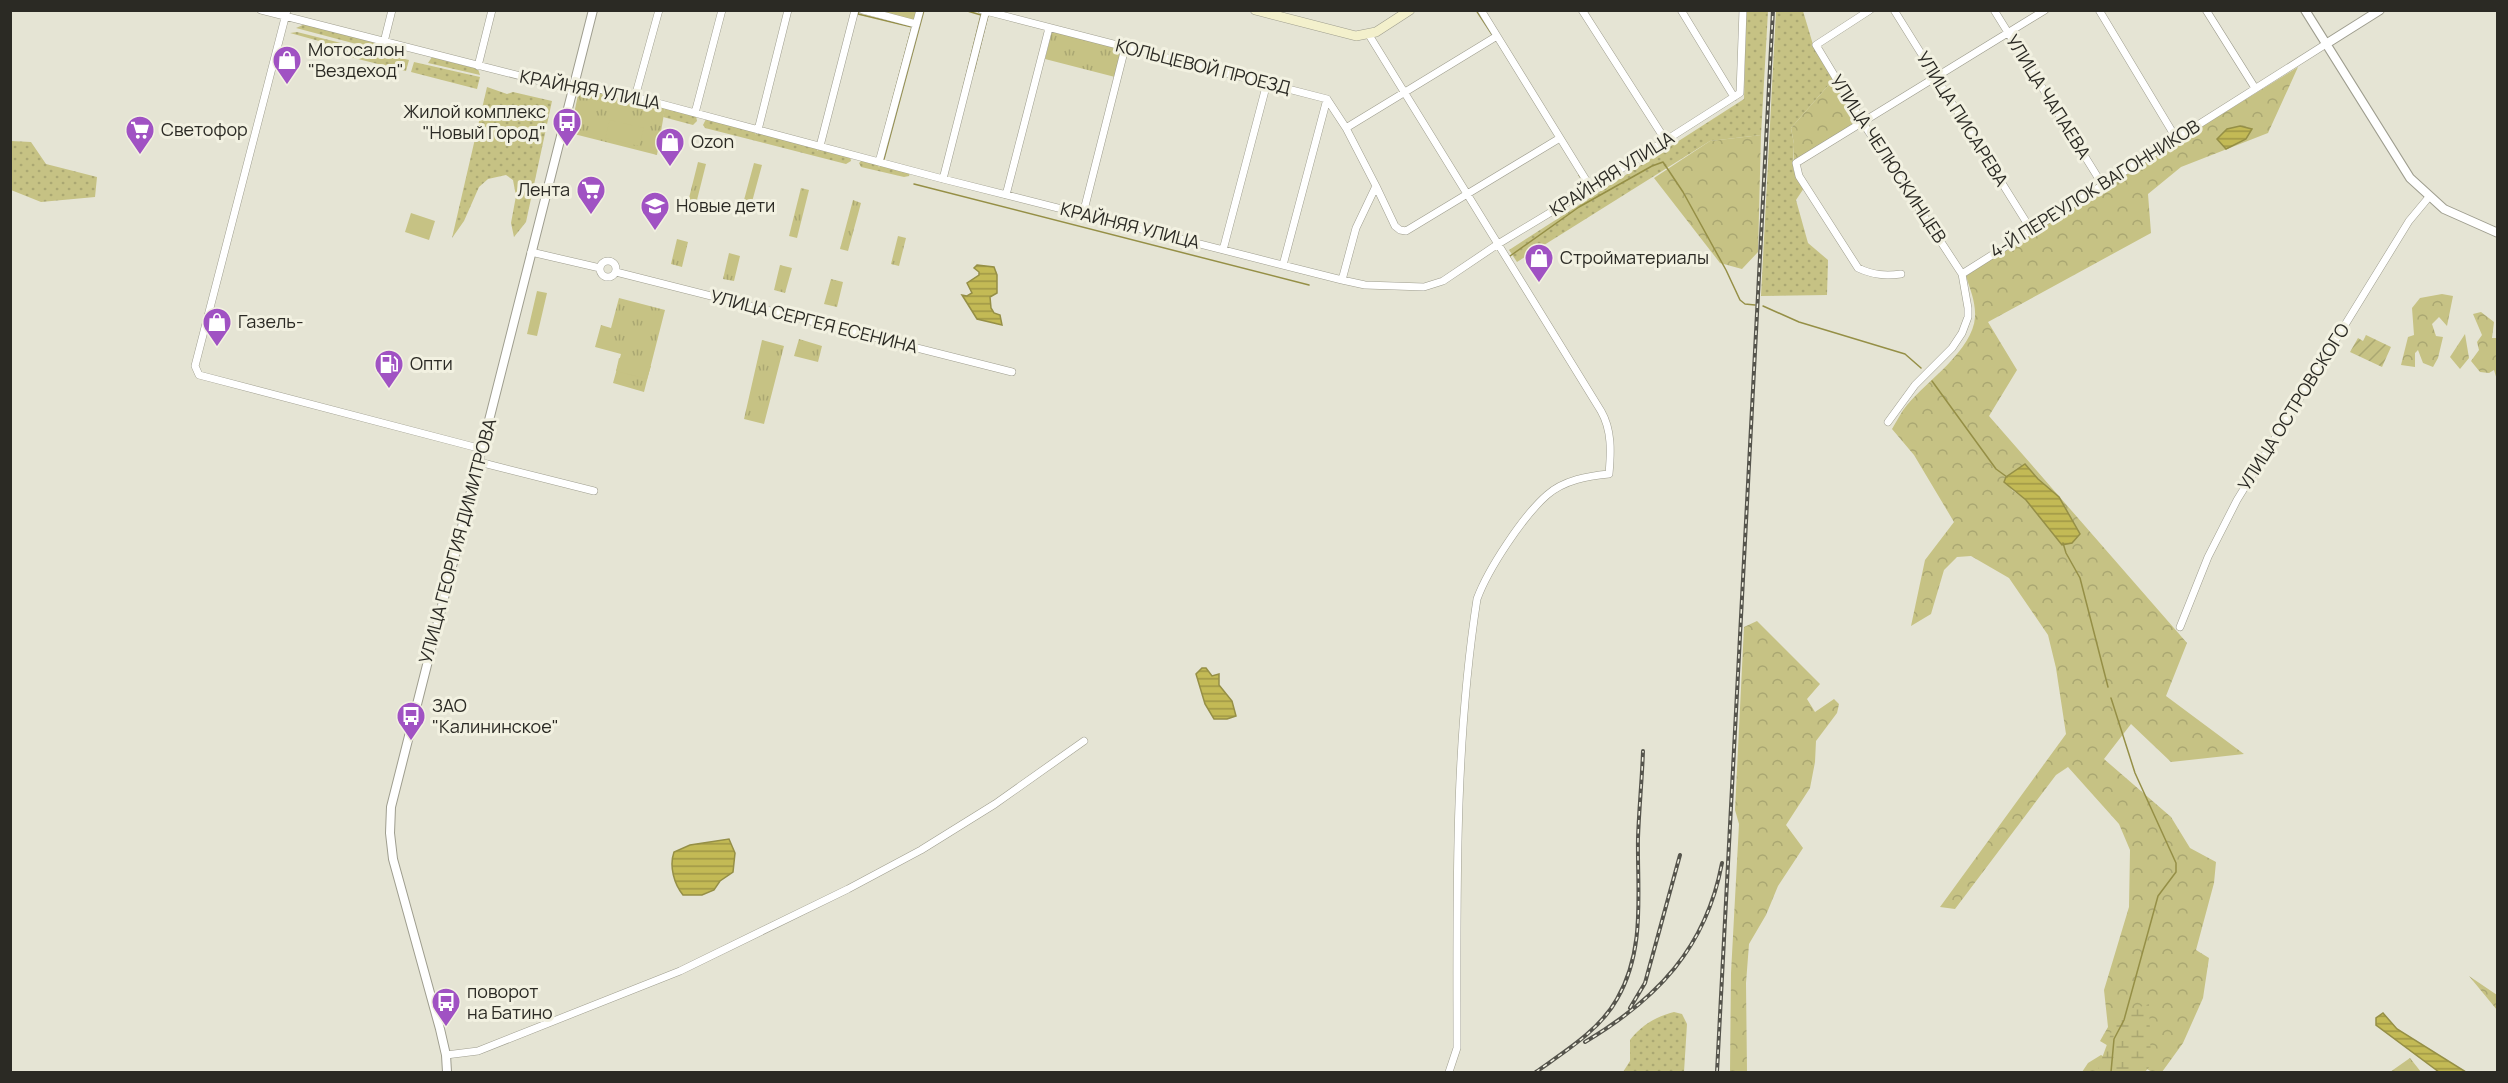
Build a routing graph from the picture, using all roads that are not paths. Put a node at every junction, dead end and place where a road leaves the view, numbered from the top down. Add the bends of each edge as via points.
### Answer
1 (261, 10) edge
2 (392, 10) edge
3 (492, 10) edge
4 (593, 10) edge
5 (659, 10) edge
6 (722, 10) edge
7 (788, 10) edge
8 (855, 10) edge
9 (863, 10) edge
10 (920, 10) edge
11 (1255, 10) edge
12 (1410, 10) edge
13 (1482, 10) edge
14 (1582, 10) edge
15 (1681, 10) edge
16 (1743, 10) edge
17 (1870, 10) edge
18 (1894, 10) edge
19 (1994, 10) edge
20 (2045, 10) edge
21 (2099, 10) edge
22 (2206, 10) edge
23 (2305, 10) edge
24 (2380, 10) edge
25 (984, 11) edge
26 (287, 14) edge
27 (916, 24) junction
28 (1049, 28) junction
29 (2008, 33) junction
30 (1369, 34) junction
31 (1497, 36) junction
32 (384, 42) junction
33 (2326, 44) junction
34 (1125, 48) junction
35 (478, 66) junction
36 (1937, 78) junction
37 (1267, 83) junction
38 (575, 86) junction
39 (2255, 88) junction
40 (1404, 93) junction
41 (1737, 95) junction
42 (635, 97) junction
43 (1327, 99) junction
44 (695, 113) junction
45 (1863, 123) junction
46 (1346, 128) junction
47 (758, 130) junction
48 (1560, 138) junction
49 (2176, 138) junction
50 (1666, 141) junction
51 (820, 146) junction
52 (879, 162) junction
53 (943, 179) junction
54 (2102, 184) junction
55 (1376, 186) junction
56 (1591, 188) junction
57 (1468, 194) junction
58 (1006, 195) junction
59 (2429, 197) junction
60 (1083, 214) junction
61 (2030, 228) junction
62 (2498, 233) edge
63 (1498, 244) junction
64 (1223, 250) junction
65 (531, 252) junction
66 (1283, 265) junction
67 (600, 268) junction
68 (616, 272) junction
69 (1901, 274) dead end
70 (1962, 274) junction
71 (1342, 280) junction
72 (1012, 372) dead end
73 (1888, 422) dead end
74 (482, 449) junction
75 (479, 462) junction
76 (594, 491) dead end
77 (2180, 627) dead end
78 (1084, 741) dead end
79 (446, 1056) junction
80 (447, 1072) edge
81 (1449, 1072) edge

1 - 26 street, КРАЙНЯЯ УЛИЦА
2 - 32 street
3 - 35 street
4 - 38 street, УЛИЦА ГЕОРГИЯ ДИМИТРОВА
5 - 42 street
6 - 44 street
7 - 47 street
8 - 51 street
9 - 27 street
10 - 27 street
11 - 30 main road via 1344,34
12 - 30 main road
13 - 31 street
14 - 50 street
15 - 41 street
16 - 41 street
17 - 45 street, УЛИЦА ЧЕЛЮСКИНЦЕВ via 1815,45
18 - 36 street, УЛИЦА ПИСАРЕВА
19 - 29 street, УЛИЦА ЧАПАЕВА
20 - 29 street
21 - 49 street
22 - 39 street
23 - 33 street
24 - 33 street, 4-Й ПЕРЕУЛОК ВАГОННИКОВ
25 - 28 street, КОЛЬЦЕВОЙ ПРОЕЗД
25 - 53 street
26 - 32 street, КРАЙНЯЯ УЛИЦА
26 - 74 street via 195,366 199,375
27 - 52 street
28 - 34 street, КОЛЬЦЕВОЙ ПРОЕЗД
28 - 58 street
29 - 36 street
29 - 54 street, УЛИЦА ЧАПАЕВА
30 - 40 street
31 - 40 street
31 - 48 street
32 - 35 street, КРАЙНЯЯ УЛИЦА
33 - 39 street, 4-Й ПЕРЕУЛОК ВАГОННИКОВ
33 - 59 street via 2400,165
34 - 37 street, КОЛЬЦЕВОЙ ПРОЕЗД
34 - 60 street
35 - 38 street, КРАЙНЯЯ УЛИЦА via 568,88
36 - 45 street
36 - 61 street, УЛИЦА ПИСАРЕВА
37 - 43 street, КОЛЬЦЕВОЙ ПРОЕЗД
37 - 64 street
38 - 42 street, КРАЙНЯЯ УЛИЦА
38 - 65 street, УЛИЦА ГЕОРГИЯ ДИМИТРОВА
39 - 49 street, 4-Й ПЕРЕУЛОК ВАГОННИКОВ
40 - 46 street
40 - 57 street
41 - 50 street, КРАЙНЯЯ УЛИЦА
42 - 44 street, КРАЙНЯЯ УЛИЦА
43 - 46 street
43 - 66 street
44 - 47 street, КРАЙНЯЯ УЛИЦА
45 - 69 street via 1796,163 1799,176 1858,268 1882,276
45 - 70 street, УЛИЦА ЧЕЛЮСКИНЦЕВ
46 - 55 street
47 - 51 street, КРАЙНЯЯ УЛИЦА
48 - 56 street
48 - 57 street
49 - 54 street, 4-Й ПЕРЕУЛОК ВАГОННИКОВ
50 - 56 street, КРАЙНЯЯ УЛИЦА
51 - 52 street, КРАЙНЯЯ УЛИЦА
52 - 53 street, КРАЙНЯЯ УЛИЦА
53 - 58 street, КРАЙНЯЯ УЛИЦА
54 - 61 street, 4-Й ПЕРЕУЛОК ВАГОННИКОВ
55 - 57 street via 1400,230 1411,230
55 - 71 street via 1356,228
56 - 63 street, КРАЙНЯЯ УЛИЦА
57 - 63 street
58 - 60 street, КРАЙНЯЯ УЛИЦА
59 - 62 street via 2452,214
59 - 77 street, УЛИЦА ОСТРОВСКОГО via 2409,221 2237,500
60 - 64 street, КРАЙНЯЯ УЛИЦА
61 - 70 street, 4-Й ПЕРЕУЛОК ВАГОННИКОВ
63 - 71 street, КРАЙНЯЯ УЛИЦА via 1431,286 1365,285
63 - 81 street via 1608,423 1609,474 1569,482 1548,494 1522,523 1482,584 1477,599 1464,708 1458,825 1457,1048
64 - 66 street, КРАЙНЯЯ УЛИЦА
65 - 67 street, УЛИЦА СЕРГЕЯ ЕСЕНИНА
65 - 74 street, УЛИЦА ГЕОРГИЯ ДИМИТРОВА
66 - 71 street, КРАЙНЯЯ УЛИЦА
67 - 68 street, УЛИЦА СЕРГЕЯ ЕСЕНИНА via 606,277
67 - 68 street, УЛИЦА СЕРГЕЯ ЕСЕНИНА via 610,261
68 - 72 street, УЛИЦА СЕРГЕЯ ЕСЕНИНА
70 - 73 street via 1968,308 1966,326 1952,348 1915,385
74 - 75 street, УЛИЦА ГЕОРГИЯ ДИМИТРОВА
75 - 76 street
75 - 79 street, УЛИЦА ГЕОРГИЯ ДИМИТРОВА via 405,745 390,820 393,859
78 - 79 street via 995,804 848,889 670,975 488,1048
79 - 80 street, УЛИЦА ГЕОРГИЯ ДИМИТРОВА

